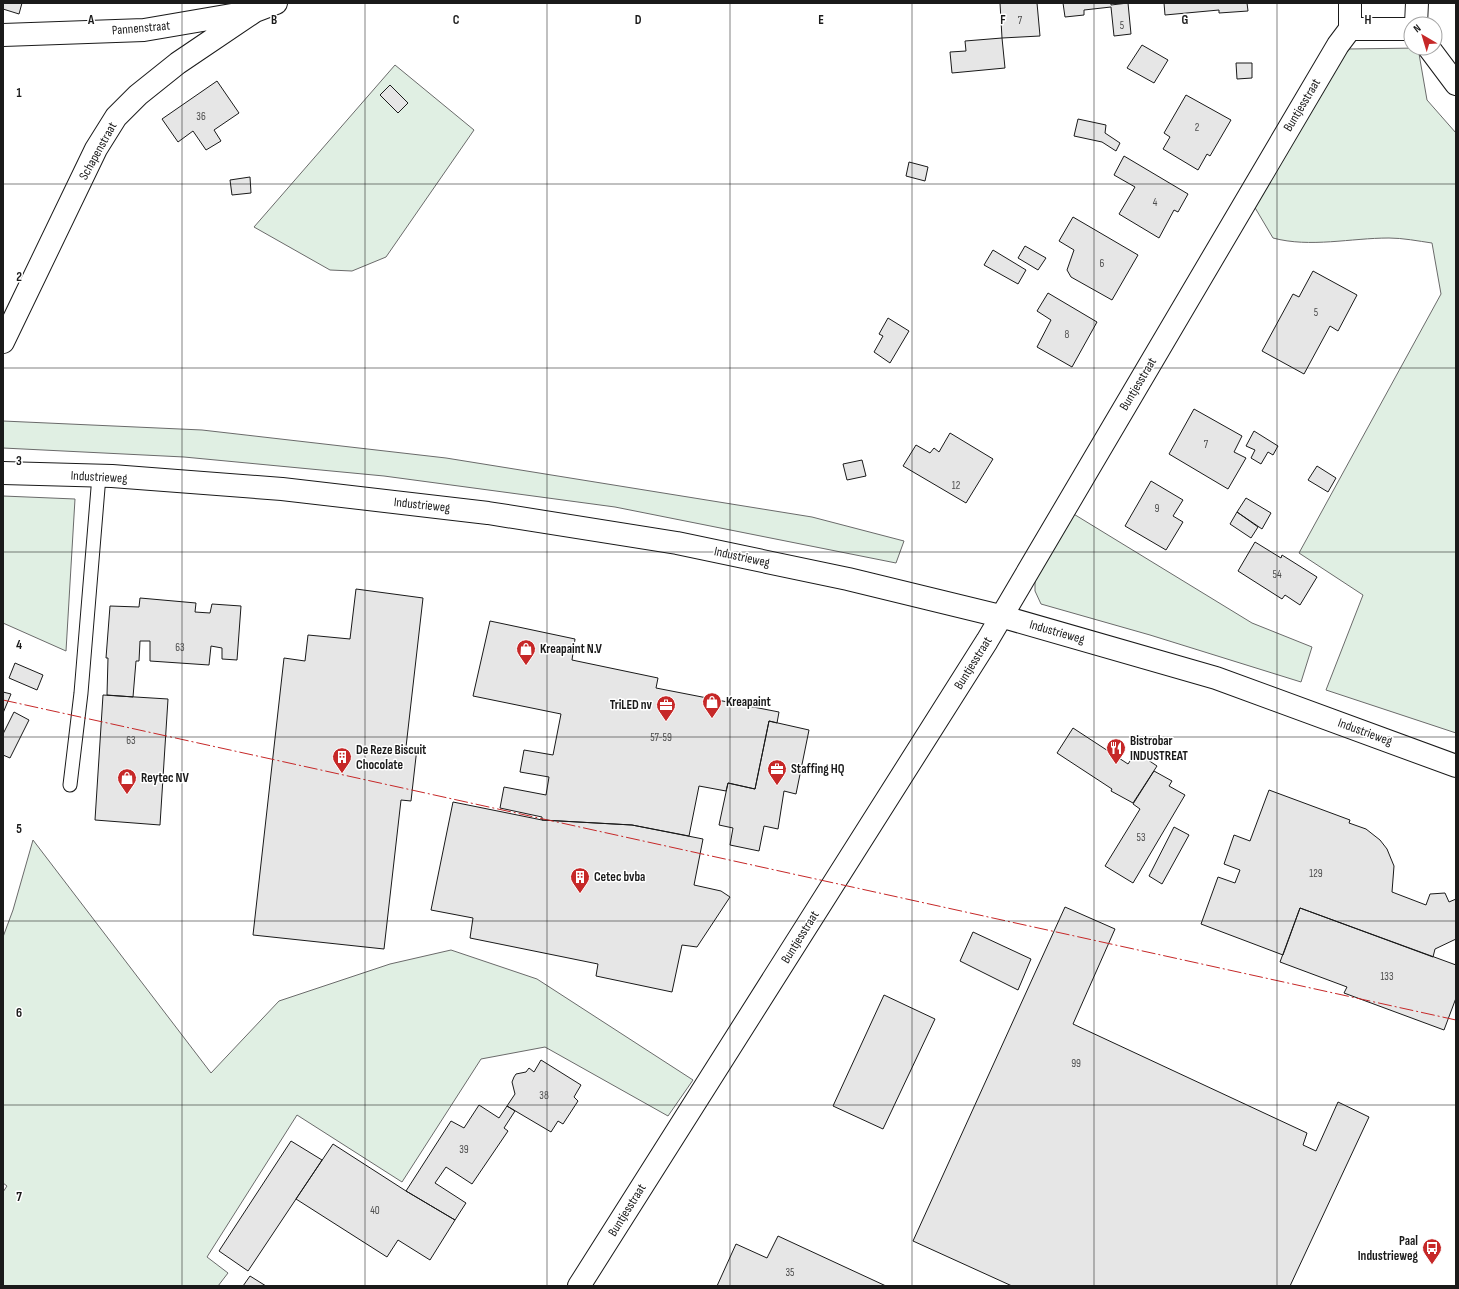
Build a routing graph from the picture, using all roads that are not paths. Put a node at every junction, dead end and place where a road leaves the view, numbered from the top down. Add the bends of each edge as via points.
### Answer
1 (276, 3) edge
2 (1350, 3) edge
3 (1417, 3) edge
4 (255, 11) junction
5 (1416, 16) edge
6 (1350, 29) junction
7 (1403, 29) edge
8 (3, 35) edge
9 (1435, 56) edge
10 (1456, 84) edge
11 (3, 342) edge
12 (3, 473) edge
13 (99, 476) junction
14 (1000, 616) junction
15 (1456, 765) edge
16 (70, 785) dead end
17 (579, 1286) edge

1 - 4 street, Pannenstraat
2 - 6 street
3 - 5 street
4 - 8 street, Pannenstraat via 144,30
4 - 11 street, Schapenstraat via 178,63 138,95 116,117 96,149
6 - 7 street
6 - 14 street, Buntjesstraat via 1338,45
9 - 10 street
12 - 13 street, Industrieweg
13 - 14 street, Industrieweg via 282,489 496,514 677,544 848,579
13 - 16 lane via 81,693
14 - 15 street, Industrieweg via 1216,678
14 - 17 street, Buntjesstraat via 987,641

